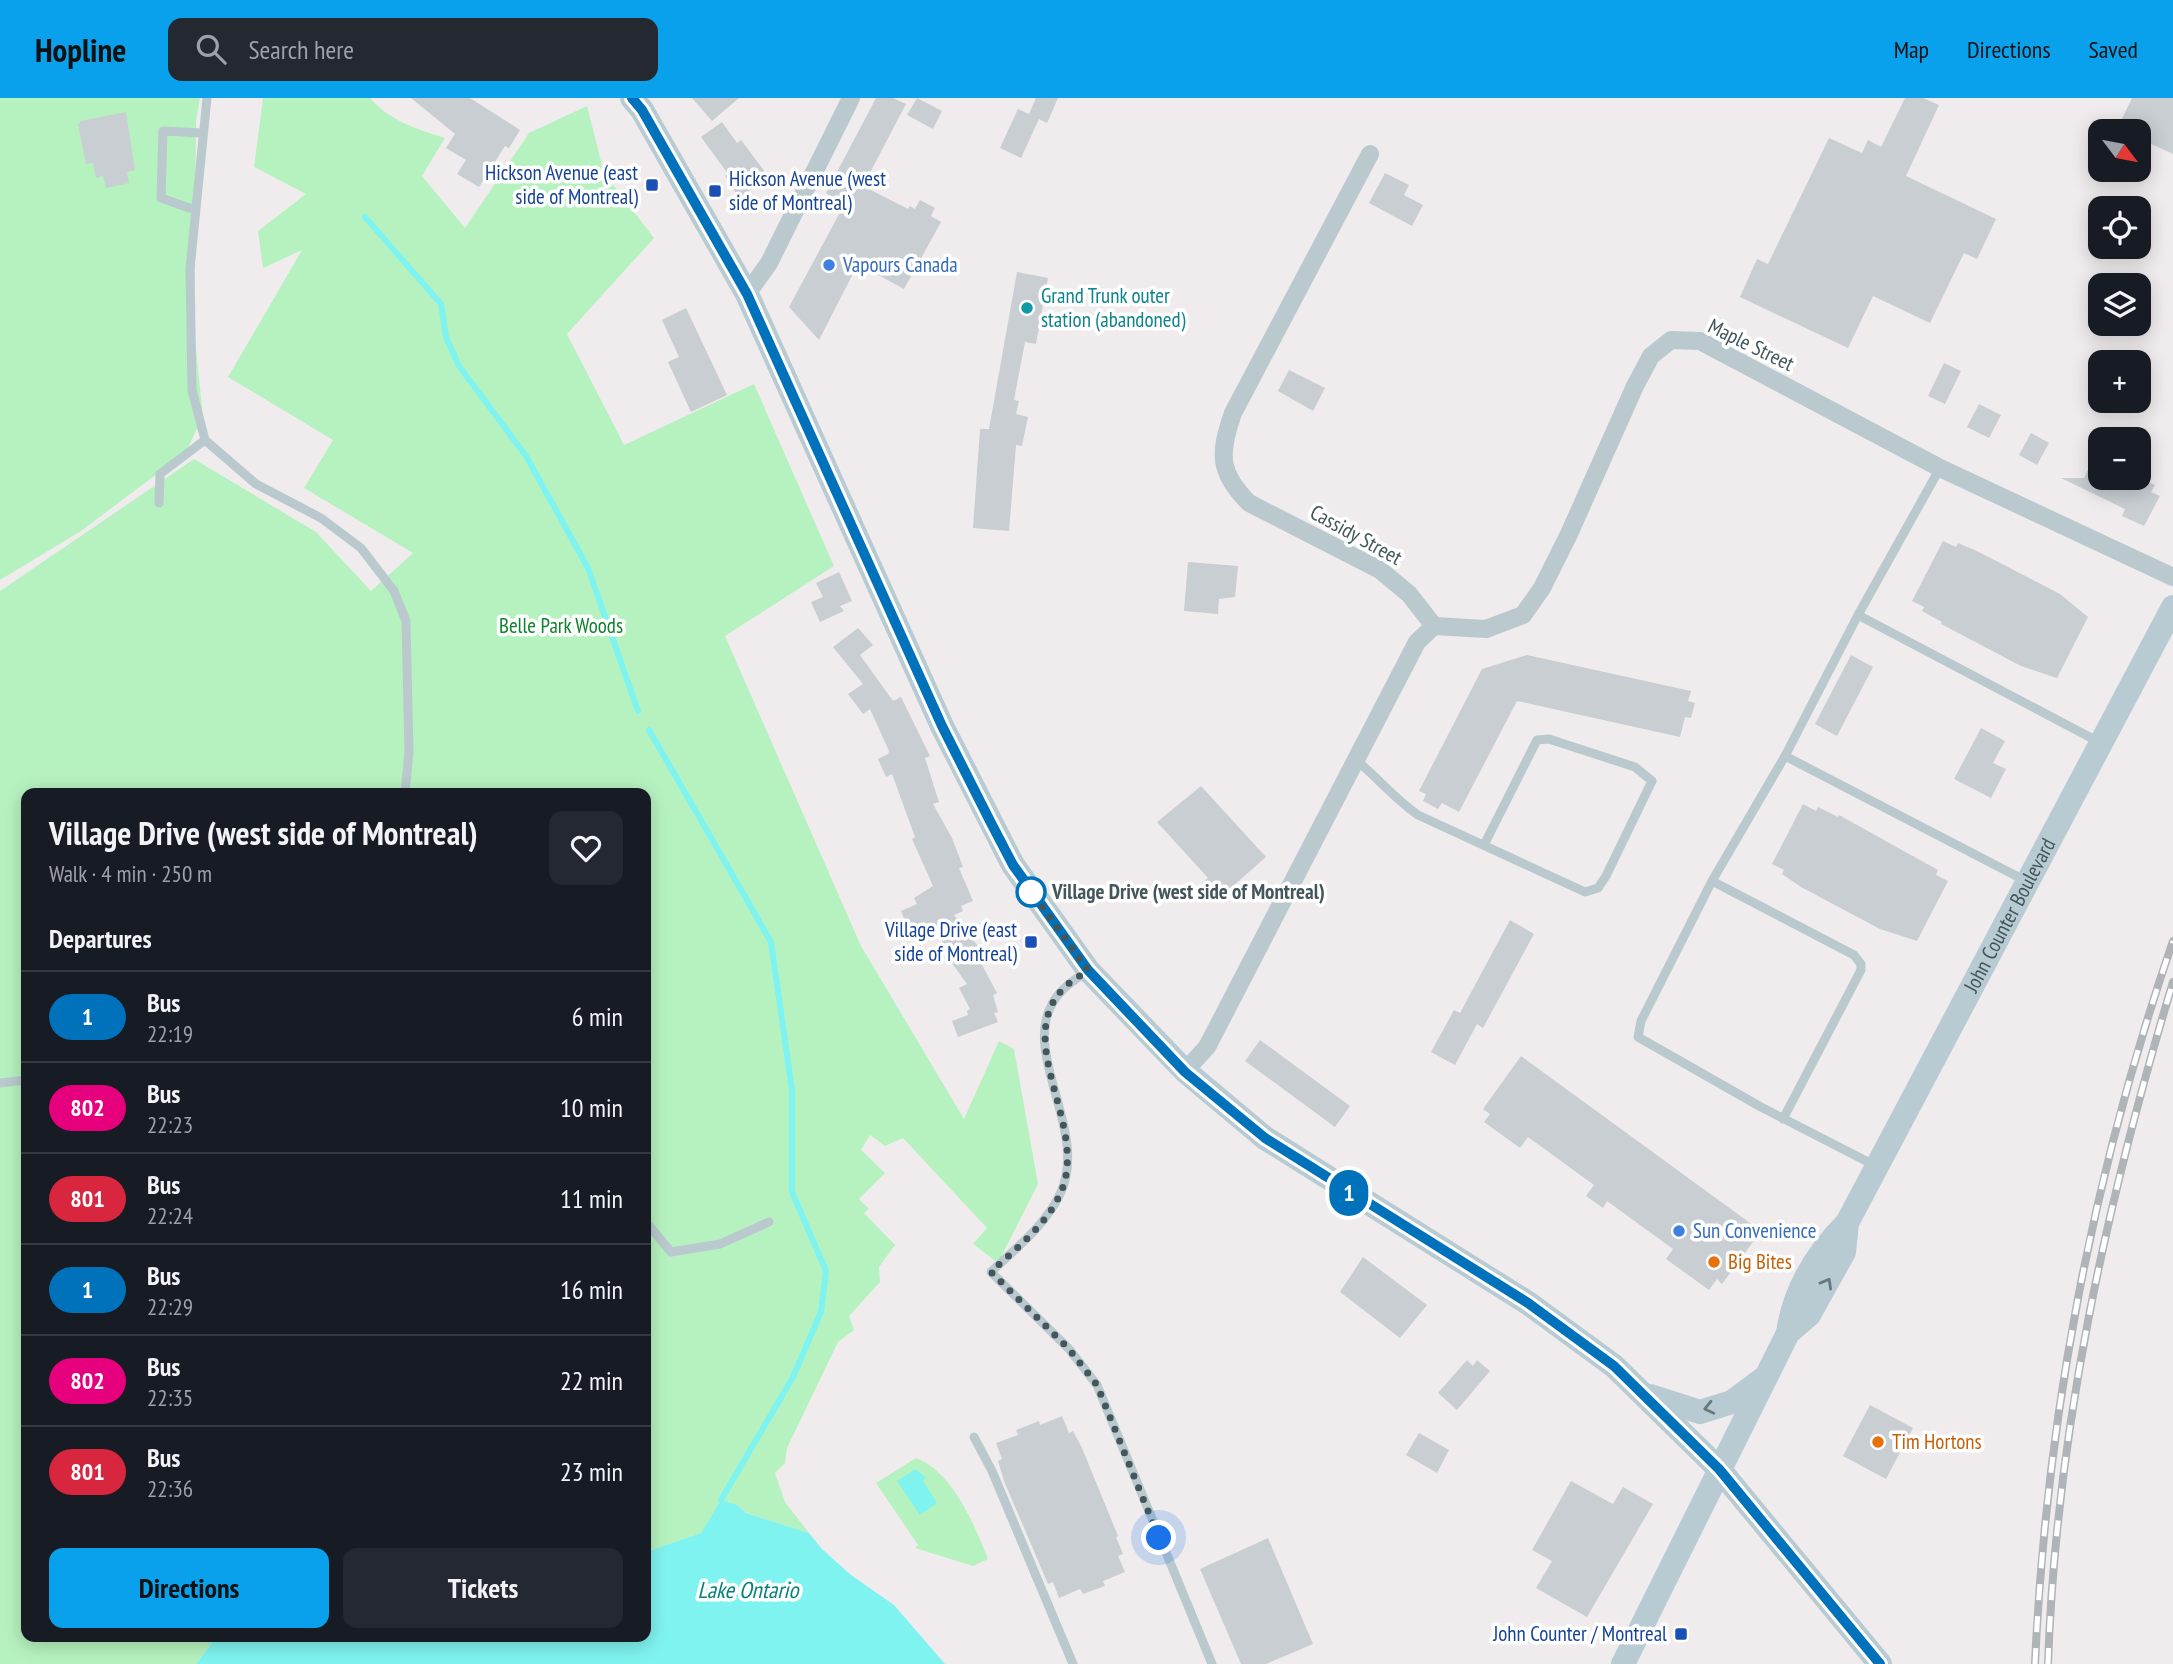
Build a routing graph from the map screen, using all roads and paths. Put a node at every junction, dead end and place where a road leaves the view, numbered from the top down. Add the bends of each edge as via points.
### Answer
1 (207, 98) edge
2 (632, 98) edge
3 (851, 98) edge
4 (202, 133) junction
5 (1370, 154) dead end
6 (195, 210) junction
7 (747, 294) junction
8 (205, 440) junction
9 (1940, 468) junction
10 (159, 503) dead end
11 (2173, 577) edge
12 (2173, 607) edge
13 (1858, 615) junction
14 (1434, 626) junction
15 (2101, 743) junction
16 (1785, 756) junction
17 (1356, 760) junction
18 (405, 788) edge
19 (1484, 845) junction
20 (1712, 881) junction
21 (2028, 882) junction
22 (1088, 970) junction
23 (1185, 1072) junction
24 (21, 1081) edge
25 (0, 1083) edge
26 (1783, 1119) junction
27 (1877, 1166) junction
28 (769, 1222) dead end
29 (651, 1228) edge
30 (1765, 1378) junction
31 (1646, 1395) junction
32 (974, 1437) dead end
33 (1719, 1469) junction
34 (1073, 1664) edge
35 (1212, 1664) edge
36 (1623, 1664) edge
37 (1880, 1664) edge

1 - 4 lane
2 - 7 main road
3 - 7 street via 769,263
4 - 6 lane
4 - 6 lane via 163,131 161,198
5 - 14 street, Cassidy Street via 1233,413 1222,443 1224,469 1232,487 1249,503 1380,570 1409,594
6 - 8 lane via 190,269 192,390
7 - 22 main road via 979,800 1013,865
8 - 10 lane via 160,474
8 - 18 lane via 256,484 321,518 361,548 394,591 406,621
9 - 11 street, Maple Street
9 - 13 lane
9 - 14 street, Maple Street via 1700,341 1671,340 1651,356 1634,386 1569,534 1523,615 1486,629
12 - 15 main road, John Counter Boulevard
13 - 15 lane
13 - 16 lane
14 - 17 street via 1417,642
15 - 21 main road, John Counter Boulevard
16 - 20 lane
16 - 21 lane
17 - 19 lane via 1418,815
17 - 23 street via 1207,1047
19 - 19 lane via 1585,892 1598,888 1652,781 1635,767 1549,739 1538,740
20 - 26 lane via 1641,1021 1638,1037
20 - 26 lane via 1854,955 1861,964
21 - 27 main road, John Counter Boulevard
22 - 23 main road
22 - 35 lane via 1063,989 1051,1006 1045,1030 1068,1142 1062,1191 1036,1230 991,1272 1069,1349 1097,1385
23 - 31 main road via 1265,1138 1528,1303
24 - 25 lane
26 - 27 lane
27 - 30 main road, John Counter Boulevard via 1846,1223 1844,1252 1810,1315 1788,1333
28 - 29 lane via 720,1244 671,1252
30 -> 31 main road via 1732,1402 1700,1412
30 - 33 main road, John Counter Boulevard
31 - 33 main road
32 - 34 lane
33 - 36 main road, John Counter Boulevard
33 - 37 main road

